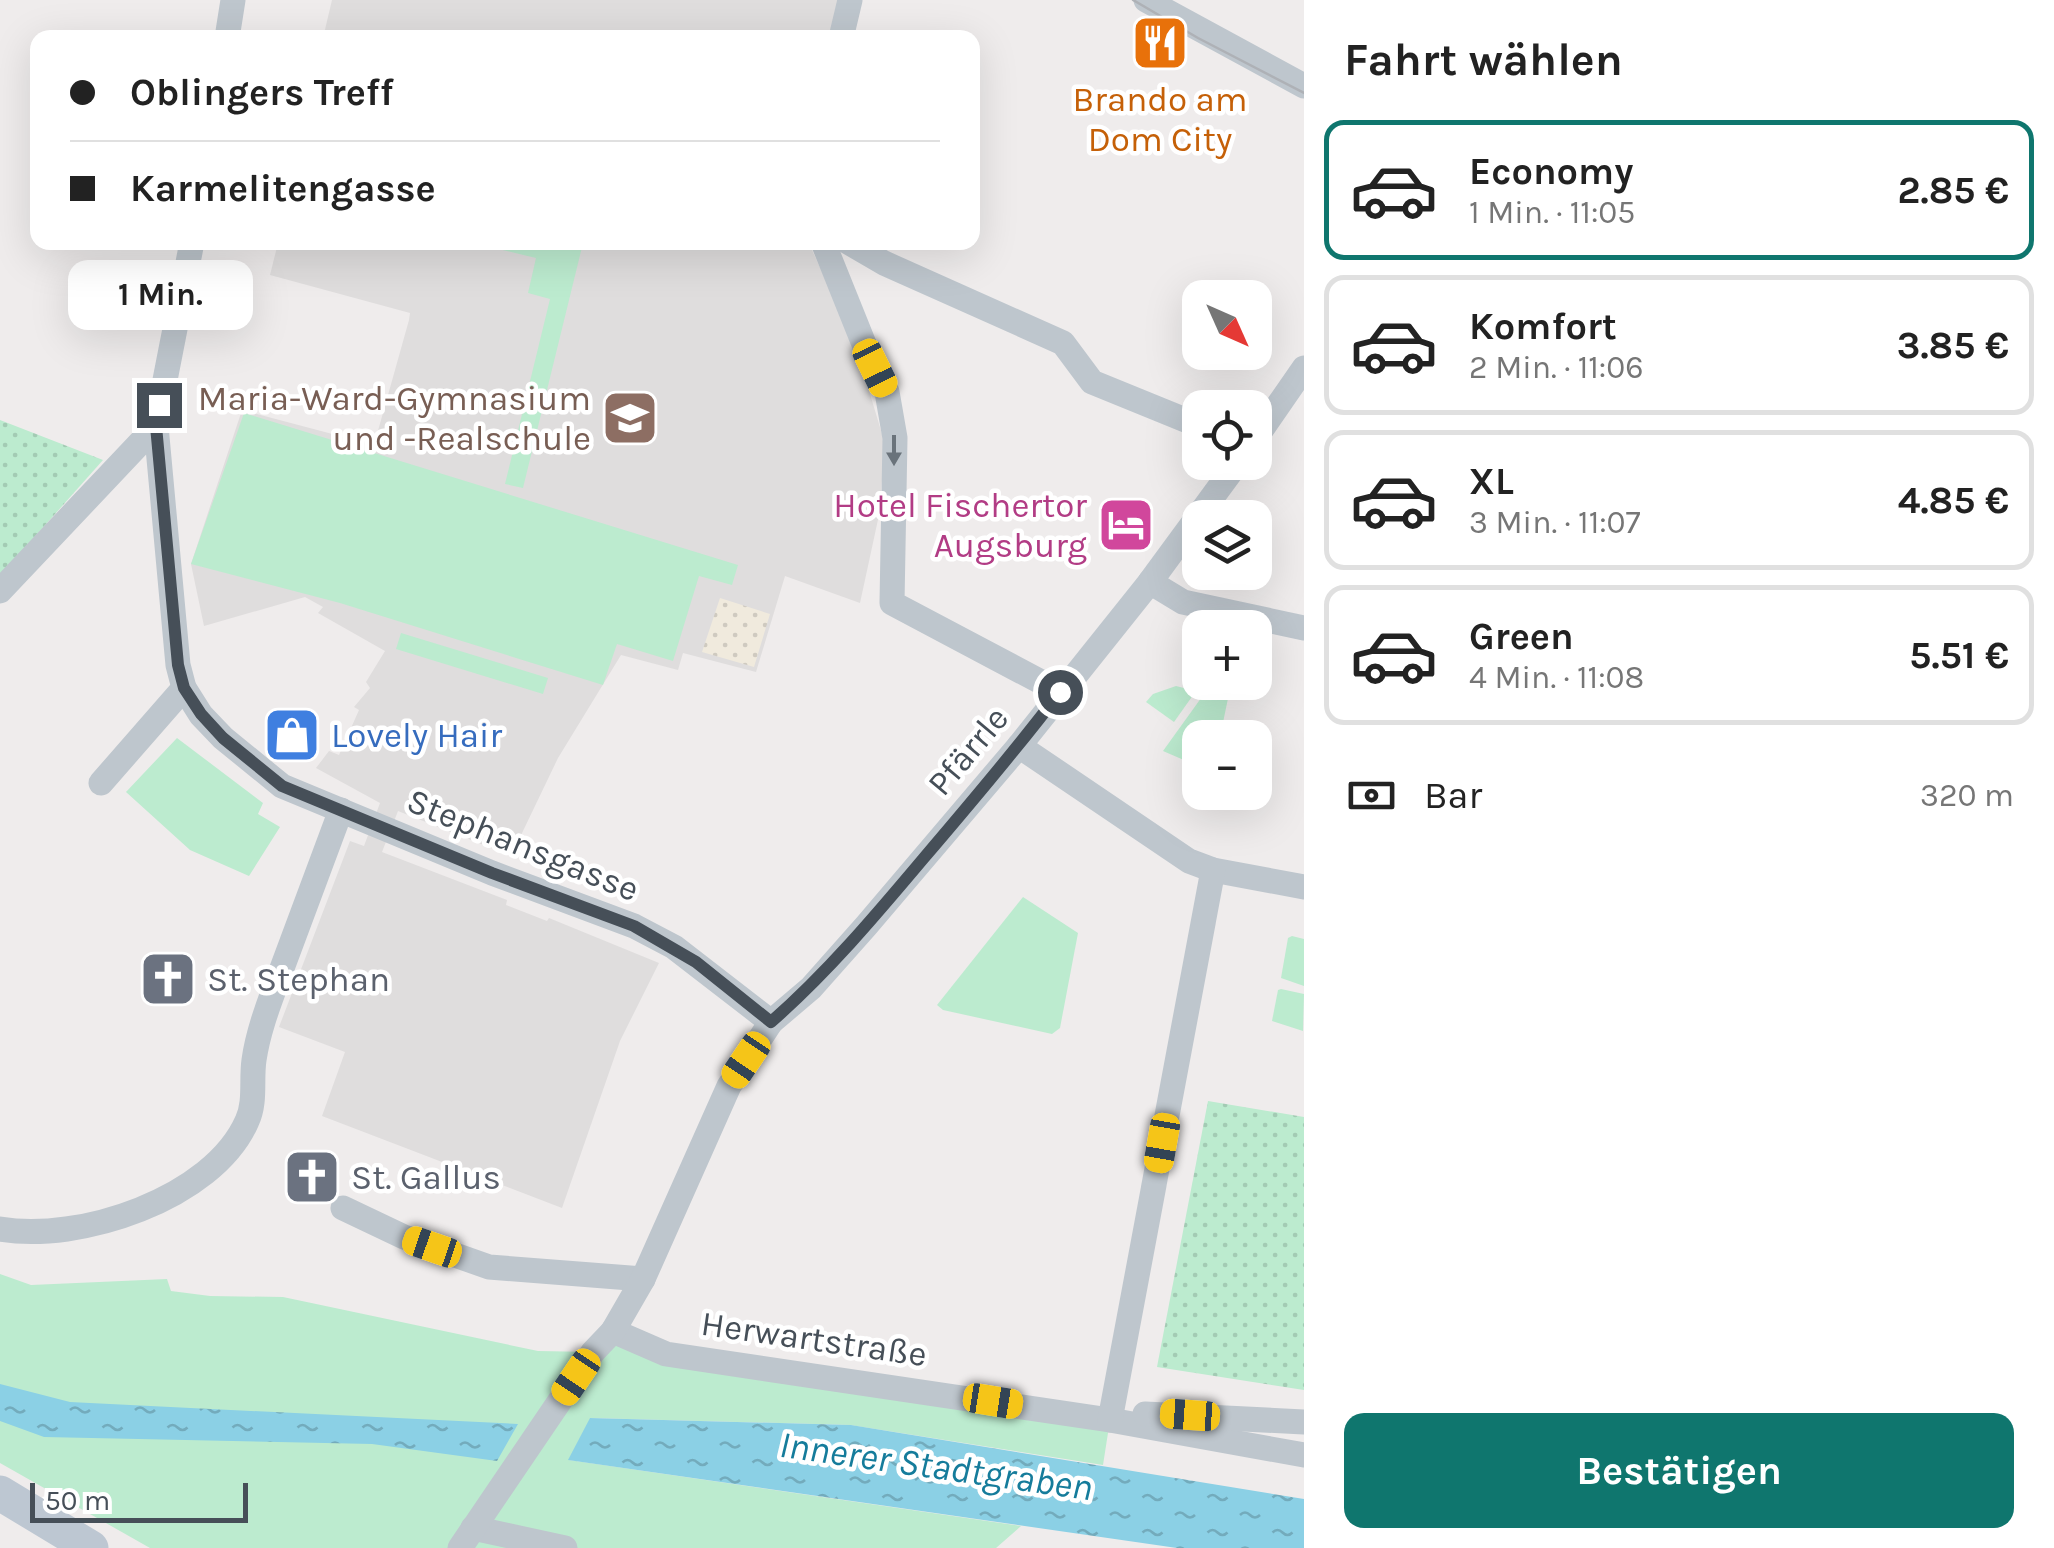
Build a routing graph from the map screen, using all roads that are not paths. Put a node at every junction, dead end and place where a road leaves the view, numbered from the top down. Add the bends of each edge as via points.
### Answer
1 (233, 0) edge
2 (850, 0) edge
3 (1146, 0) edge
4 (228, 30) edge
5 (843, 30) edge
6 (1304, 86) edge
7 (190, 250) edge
8 (827, 250) edge
9 (862, 250) edge
10 (1304, 368) edge
11 (1272, 414) edge
12 (1182, 419) edge
13 (156, 426) junction
14 (1225, 480) edge
15 (1150, 582) junction
16 (0, 591) edge
17 (1304, 628) edge
18 (184, 688) junction
19 (1060, 692) junction
20 (1020, 746) junction
21 (101, 783) dead end
22 (341, 810) junction
23 (1213, 870) junction
24 (1304, 886) edge
25 (771, 1022) junction
26 (343, 1208) dead end
27 (0, 1229) edge
28 (644, 1279) junction
29 (613, 1331) junction
30 (1114, 1419) junction
31 (1304, 1422) edge
32 (1304, 1455) edge
33 (0, 1493) edge
34 (467, 1538) edge
35 (91, 1548) edge
36 (565, 1548) edge

1 - 4 street
2 - 5 street
3 - 6 street
7 - 13 street
8 -> 19 street via 887,392 895,438 892,603
9 - 12 street via 1063,343 1092,382
10 - 11 street
13 - 16 street
13 - 18 street
14 - 15 street, Pfärrle
15 - 17 street via 1184,602
15 - 19 street, Pfärrle
18 - 21 street
18 - 22 street, Stephansgasse via 212,726 282,786
19 - 20 street, Pfärrle
20 - 23 street via 1189,861
20 - 25 street, Pfärrle via 866,926
22 - 25 street, Stephansgasse via 634,926 674,947
22 - 27 street via 260,1026 248,1120 230,1146 178,1192 142,1210 61,1232
23 - 24 street
23 - 30 street
25 - 28 street, Pfärrle via 729,1086
26 - 28 street via 489,1267
28 - 29 street, Pfärrle
29 - 30 street, Herwartstraße via 666,1354
29 - 34 street, Pfärrle
30 - 31 street via 1152,1412
30 - 32 street, Herwartstraße
33 - 35 street
34 - 36 street

